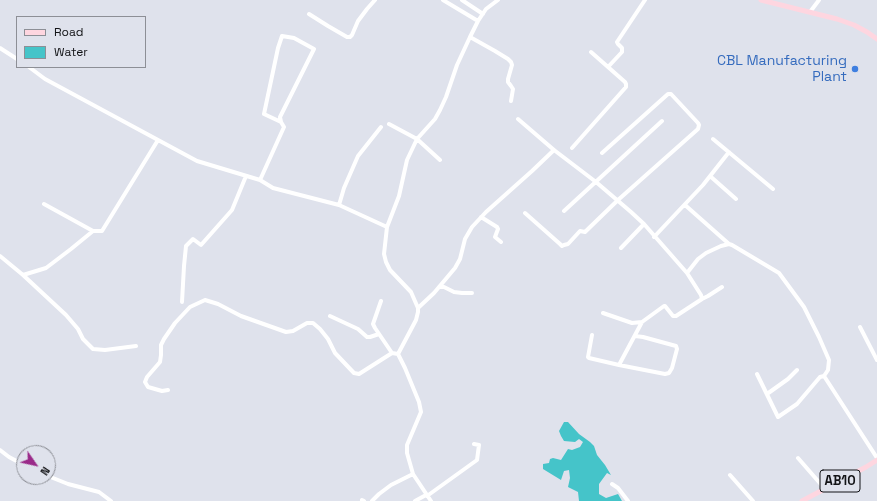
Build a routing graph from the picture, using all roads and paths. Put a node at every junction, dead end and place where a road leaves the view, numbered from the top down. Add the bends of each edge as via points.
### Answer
1 (375, 0) edge
2 (443, 0) edge
3 (462, 0) edge
4 (498, 0) edge
5 (645, 0) edge
6 (761, 0) edge
7 (819, 0) edge
8 (778, 2) edge
9 (810, 12) junction
10 (309, 14) dead end
11 (482, 14) junction
12 (478, 21) junction
13 (470, 37) junction
14 (877, 39) edge
15 (0, 48) edge
16 (591, 52) dead end
17 (16, 58) edge
18 (608, 67) junction
19 (30, 68) edge
20 (511, 101) dead end
21 (518, 119) dead end
22 (662, 121) dead end
23 (281, 122) junction
24 (388, 124) dead end
25 (381, 127) dead end
26 (417, 139) junction
27 (713, 139) dead end
28 (158, 140) junction
29 (572, 148) dead end
30 (554, 150) junction
31 (729, 152) junction
32 (602, 153) dead end
33 (440, 160) dead end
34 (246, 176) junction
35 (710, 176) junction
36 (260, 180) junction
37 (596, 182) junction
38 (773, 189) dead end
39 (736, 199) dead end
40 (618, 200) junction
41 (44, 204) dead end
42 (339, 205) junction
43 (686, 205) junction
44 (564, 211) dead end
45 (525, 213) dead end
46 (481, 216) junction
47 (644, 224) junction
48 (387, 227) junction
49 (93, 231) junction
50 (654, 237) junction
51 (501, 242) dead end
52 (729, 244) junction
53 (621, 248) dead end
54 (0, 256) edge
55 (687, 273) junction
56 (23, 276) junction
57 (439, 286) junction
58 (722, 287) dead end
59 (472, 293) dead end
60 (702, 299) junction
61 (381, 301) dead end
62 (182, 302) dead end
63 (418, 308) junction
64 (603, 313) dead end
65 (330, 316) dead end
66 (642, 322) junction
67 (860, 327) dead end
68 (379, 334) junction
69 (592, 335) dead end
70 (636, 336) junction
71 (136, 346) dead end
72 (392, 352) junction
73 (398, 354) junction
74 (877, 360) edge
75 (619, 365) junction
76 (796, 370) dead end
77 (757, 374) dead end
78 (824, 376) junction
79 (168, 390) dead end
80 (767, 394) junction
81 (474, 444) dead end
82 (0, 450) edge
83 (798, 458) dead end
84 (877, 459) edge
85 (16, 461) edge
86 (413, 474) junction
87 (730, 475) dead end
88 (56, 479) edge
89 (612, 484) dead end
90 (825, 489) junction
91 (426, 495) junction
92 (111, 501) edge
93 (372, 501) edge
94 (415, 501) edge
95 (431, 501) edge
96 (628, 501) edge
97 (754, 501) edge
98 (802, 501) edge

1 - 10 street via 358,21 350,37
2 - 12 street
3 - 11 street
4 - 11 street
5 - 18 street via 617,42 622,52
6 - 8 main road
7 - 9 street
8 - 9 main road
9 - 14 main road via 854,25
11 - 12 street
12 - 13 street
13 - 20 street via 511,62 508,79 513,89
13 - 26 street via 440,110
15 - 17 street
16 - 18 street
18 - 29 street via 625,82 626,87
19 - 28 street via 45,79
21 - 30 street
22 - 37 street
23 - 23 street via 280,117 314,49 294,38 282,36 264,114
23 - 36 street via 284,127
24 - 26 street
25 - 42 street via 358,156
26 - 33 street
26 - 48 street via 407,160 400,196
27 - 31 street
28 - 34 street via 197,161
28 - 49 street via 102,231
30 - 37 street
30 - 46 street
31 - 35 street
31 - 38 street
32 - 40 street via 668,94 671,94 699,125 698,129
34 - 36 street
34 - 62 street via 232,210 201,245 193,239 186,246
35 - 39 street
35 - 43 street
36 - 42 street via 273,188
37 - 40 street
37 - 44 street
40 - 45 street via 585,232 580,231 568,244 562,246
40 - 47 street
41 - 49 street
42 - 48 street
43 - 50 street
43 - 52 street
46 - 51 street via 497,227 495,237
46 - 57 street via 468,231 455,268
47 - 50 street
47 - 53 street
48 - 63 street via 384,254 386,262 390,270 411,292
49 - 56 street via 46,268
50 - 55 street
52 - 55 street via 706,253
52 - 78 street via 779,273 804,307 829,360 828,370
54 - 56 street
55 - 60 street
56 - 71 street via 66,315 93,349
57 - 59 street via 454,292
57 - 63 street
58 - 60 street
60 - 66 street via 676,316 664,306
61 - 68 street via 373,324
63 - 73 street via 416,320
64 - 66 street via 632,323
65 - 68 street via 358,329 367,337
66 - 70 street
67 - 74 street
68 - 72 street
69 - 75 street via 588,357
70 - 75 street
70 - 75 street via 676,346 671,371 665,374
72 - 73 street
72 - 79 street via 359,374 354,373 335,353 328,339 313,323 286,332 205,300 190,307 175,323 161,345 160,362 147,377 145,382 148,387
73 - 86 street via 419,402 420,412 406,453
76 - 80 street
77 - 80 street
78 - 80 street via 820,377 797,404 778,417
78 - 84 street
81 - 91 street via 479,446 477,460
82 - 85 street
83 - 90 street
84 - 90 main road, AB10
86 - 91 street
86 - 93 street via 391,485
87 - 97 street
88 - 92 street via 99,492
89 - 96 street
90 - 98 main road, AB10
91 - 94 street
91 - 95 street

